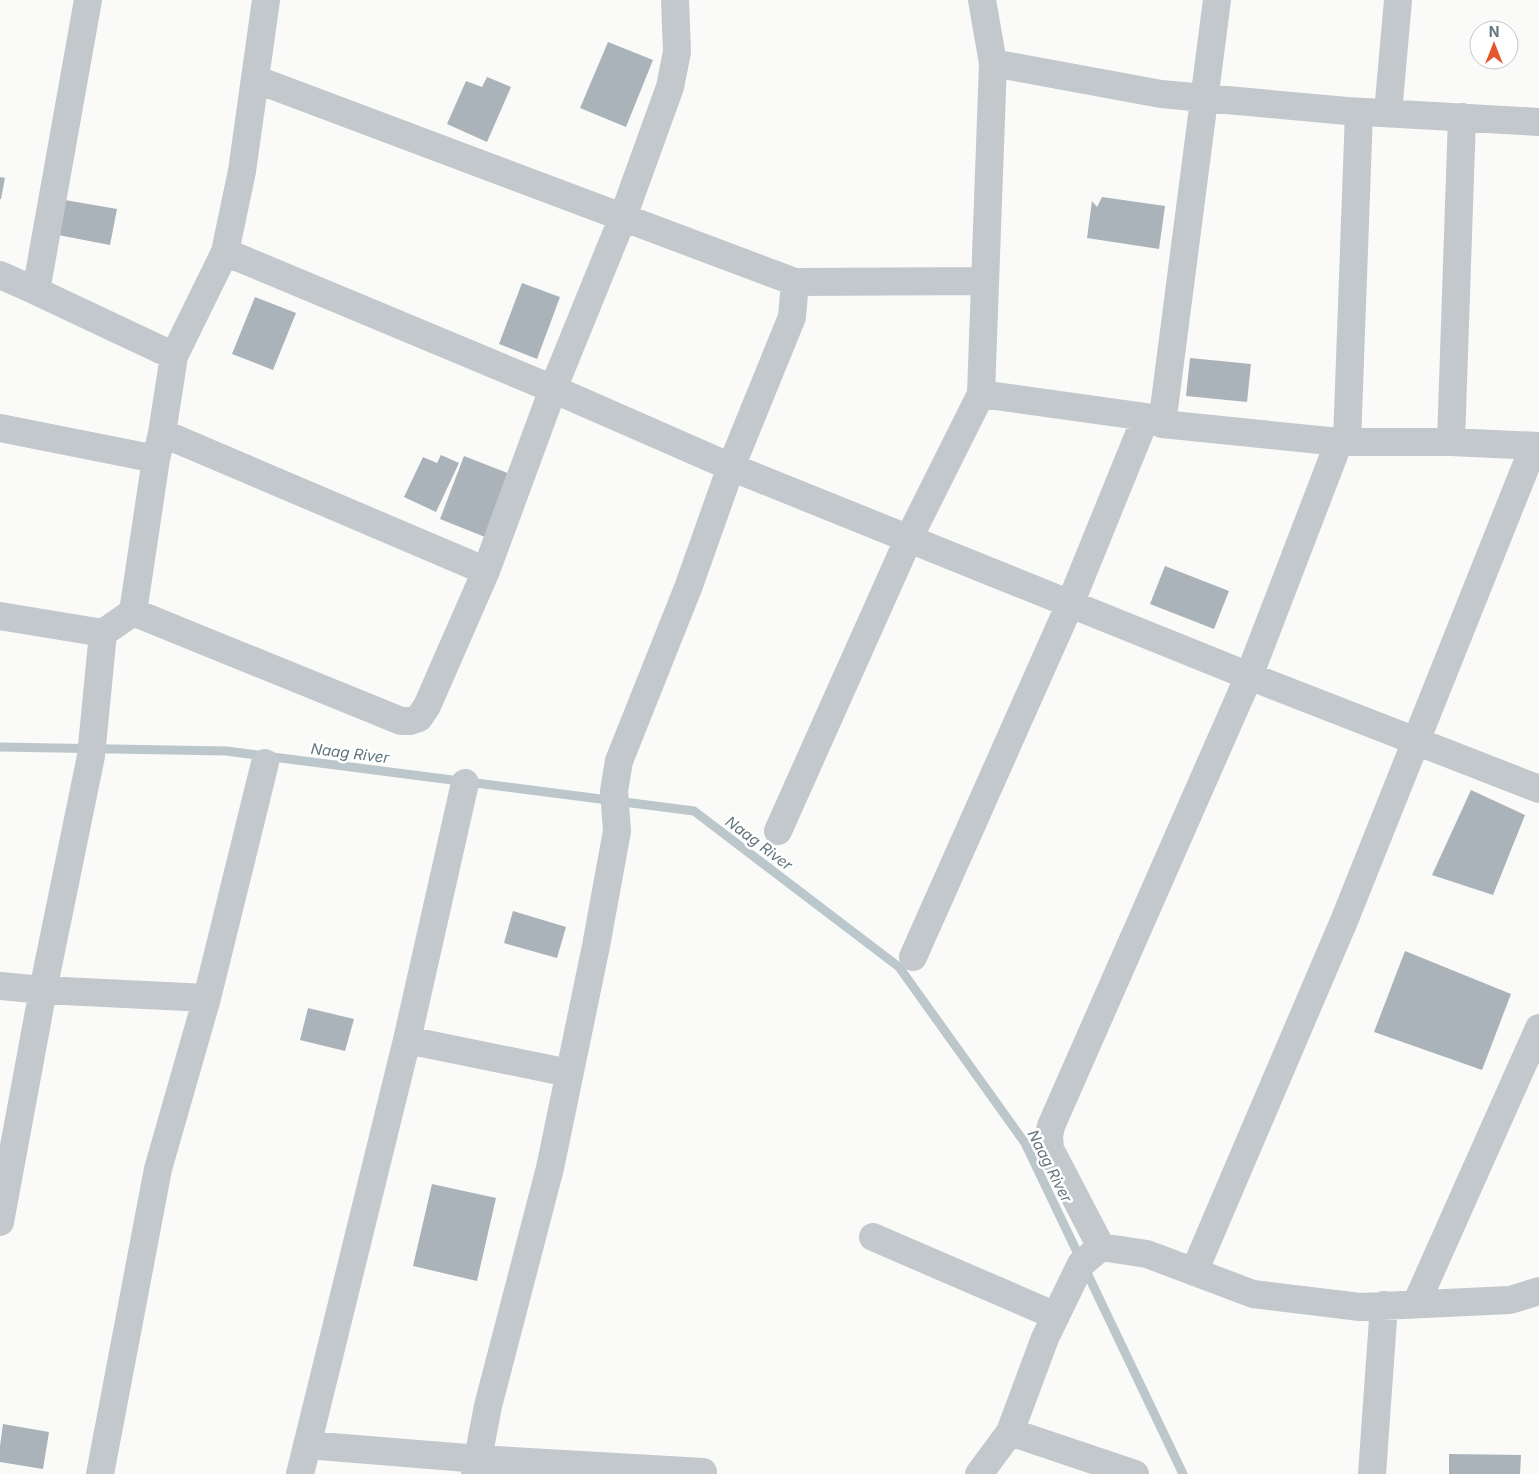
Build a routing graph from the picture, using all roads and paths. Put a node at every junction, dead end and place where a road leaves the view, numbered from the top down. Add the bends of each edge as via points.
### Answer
1 (88, 0) edge
2 (266, 0) edge
3 (675, 0) edge
4 (982, 0) edge
5 (1217, 0) edge
6 (1398, 0) edge
7 (993, 63) junction
8 (255, 79) junction
9 (1204, 98) junction
10 (1359, 112) junction
11 (1388, 113) junction
12 (1462, 117) junction
13 (1539, 122) edge
14 (623, 217) junction
15 (225, 252) junction
16 (0, 275) edge
17 (985, 281) junction
18 (795, 282) junction
19 (36, 291) junction
20 (174, 356) junction
21 (553, 389) junction
22 (981, 394) junction
23 (1154, 421) junction
24 (0, 428) edge
25 (1343, 442) junction
26 (1451, 442) junction
27 (159, 446) junction
28 (1537, 446) edge
29 (731, 466) junction
30 (909, 538) junction
31 (486, 571) junction
32 (1070, 604) junction
33 (133, 612) junction
34 (0, 616) edge
35 (103, 633) junction
36 (1249, 676) junction
37 (1416, 742) junction
38 (265, 762) dead end
39 (465, 782) dead end
40 (1539, 789) edge
41 (778, 831) dead end
42 (913, 958) dead end
43 (0, 986) edge
44 (43, 990) junction
45 (207, 998) junction
46 (1539, 1028) edge
47 (407, 1040) junction
48 (569, 1073) junction
49 (0, 1222) edge
50 (873, 1237) dead end
51 (1092, 1255) junction
52 (1194, 1272) junction
53 (1539, 1291) edge
54 (1416, 1304) junction
55 (1384, 1305) junction
56 (1056, 1316) junction
57 (1010, 1432) junction
58 (307, 1445) junction
59 (477, 1466) edge
60 (702, 1472) dead end
61 (100, 1474) edge
62 (300, 1474) edge
63 (979, 1474) edge
64 (1135, 1474) edge
65 (1372, 1474) edge

1 - 19 street
2 - 8 street
3 - 14 street via 676,52 670,88
4 - 7 street
5 - 9 street
6 - 11 street
7 - 9 street via 1161,94
7 - 17 street
8 - 14 street
8 - 15 street via 242,171
9 - 10 street
9 - 23 street
10 - 11 street
10 - 25 street
11 - 12 street
12 - 13 street
12 - 26 street
14 - 18 street
14 - 21 street
15 - 20 street
15 - 21 street
16 - 19 street
17 - 18 street
17 - 22 street
18 - 29 street via 792,317
19 - 20 street
20 - 27 street
21 - 29 street
21 - 31 street
22 - 23 street
22 - 30 street
23 - 25 street
23 - 32 street
24 - 27 street
25 - 26 street
25 - 36 street
26 - 28 street
27 - 31 street
27 - 33 street
28 - 37 street
29 - 30 street
29 - 48 street via 688,588 619,761 614,791 617,831
30 - 32 street
30 - 41 street
31 - 33 street via 427,706 419,718 410,721 401,721
32 - 36 street
32 - 42 street
33 - 35 street
34 - 35 street
35 - 44 street via 91,756
36 - 37 street
36 - 51 street via 1048,1136 1050,1149
37 - 40 street
37 - 52 street via 1344,921
38 - 45 street
39 - 47 street
43 - 44 street
44 - 45 street
44 - 49 street
45 - 61 street via 158,1169
46 - 54 street
47 - 48 street
47 - 58 street
48 - 59 street via 550,1168 488,1406
50 - 56 street
51 - 52 street via 1147,1254
51 - 56 street
52 - 55 street via 1253,1294 1360,1307
53 - 54 street via 1510,1300
54 - 55 street
55 - 65 street
56 - 57 street
57 - 63 street
57 - 64 street
58 - 59 street
58 - 62 street
59 - 60 street

